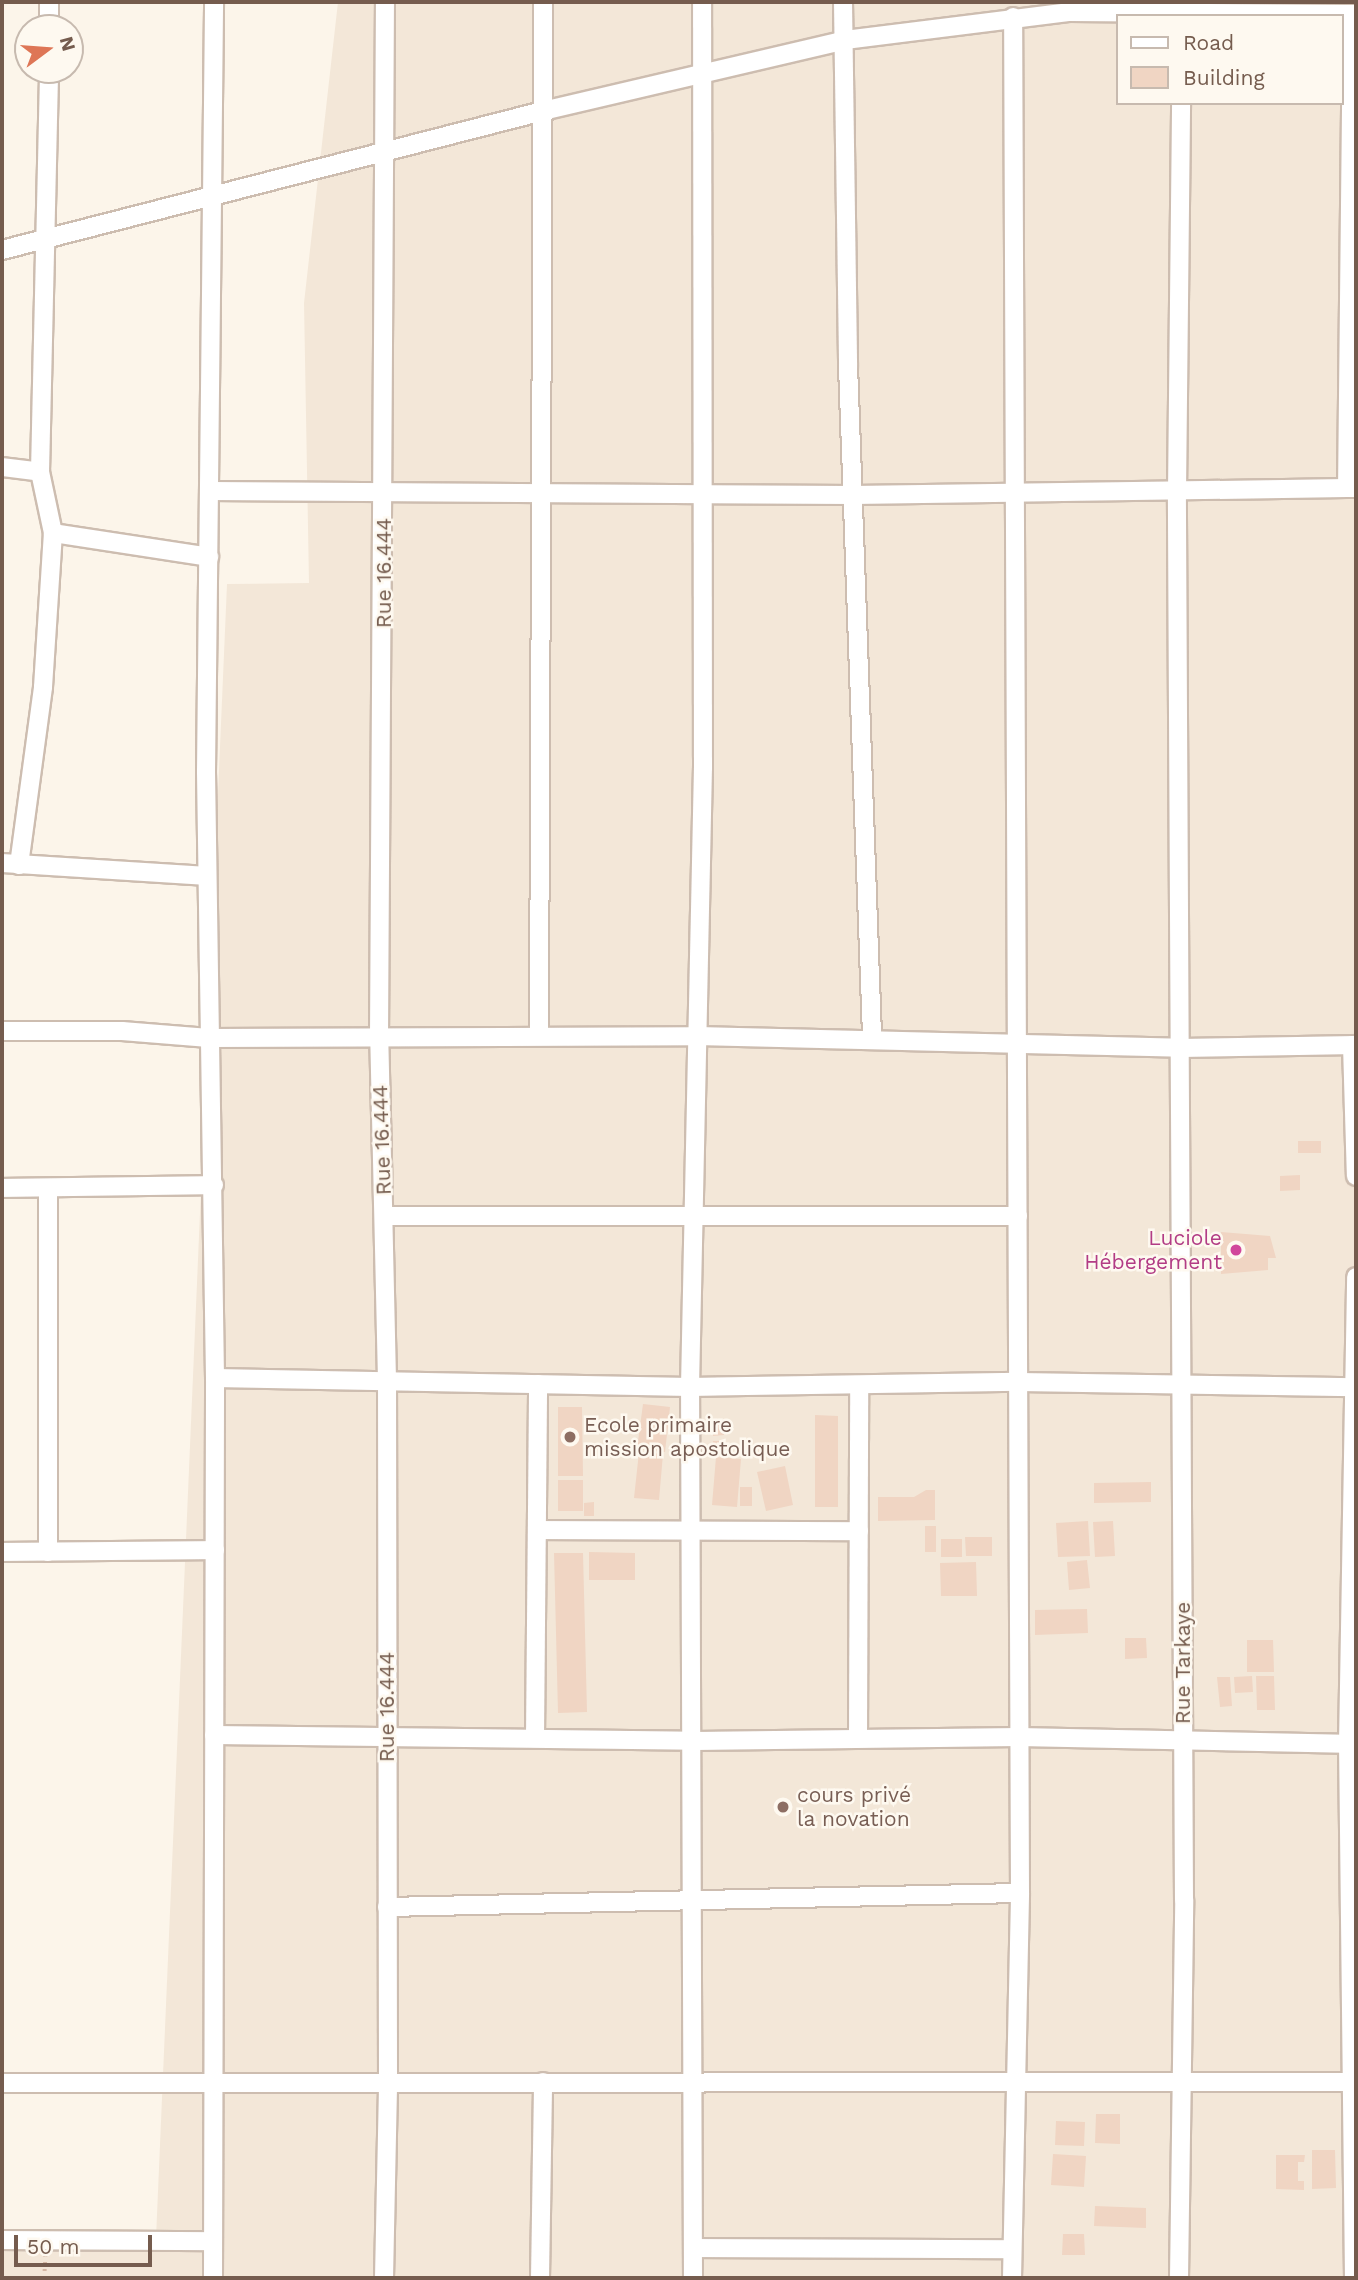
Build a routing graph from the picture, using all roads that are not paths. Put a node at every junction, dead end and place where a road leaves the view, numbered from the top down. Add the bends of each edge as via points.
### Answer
1 (214, 2) edge
2 (385, 2) edge
3 (543, 2) edge
4 (702, 2) edge
5 (843, 2) edge
6 (1182, 9) edge
7 (1354, 14) edge
8 (1013, 17) junction
9 (845, 40) junction
10 (702, 72) junction
11 (49, 84) edge
12 (1181, 105) edge
13 (542, 111) junction
14 (386, 153) junction
15 (210, 198) junction
16 (48, 238) junction
17 (2, 250) edge
18 (2, 467) edge
19 (40, 471) junction
20 (1352, 488) edge
21 (209, 491) junction
22 (384, 491) junction
23 (541, 491) junction
24 (1015, 493) junction
25 (1177, 493) junction
26 (703, 494) junction
27 (853, 495) junction
28 (53, 533) junction
29 (209, 557) junction
30 (10, 864) edge
31 (207, 876) junction
32 (2, 1031) edge
33 (697, 1035) junction
34 (539, 1036) junction
35 (872, 1037) junction
36 (209, 1038) junction
37 (379, 1038) junction
38 (1016, 1043) junction
39 (1354, 1045) edge
40 (1181, 1048) junction
41 (1356, 1176) edge
42 (214, 1185) junction
43 (2, 1188) edge
44 (48, 1188) junction
45 (694, 1215) junction
46 (384, 1216) junction
47 (1018, 1216) junction
48 (1356, 1277) edge
49 (215, 1378) junction
50 (387, 1380) junction
51 (1018, 1382) junction
52 (538, 1384) junction
53 (859, 1385) junction
54 (1183, 1385) junction
55 (690, 1387) junction
56 (1355, 1387) edge
57 (537, 1530) junction
58 (692, 1530) junction
59 (859, 1531) junction
60 (215, 1550) junction
61 (2, 1552) edge
62 (48, 1552) junction
63 (214, 1735) junction
64 (387, 1735) junction
65 (858, 1737) junction
66 (1019, 1737) junction
67 (535, 1738) junction
68 (694, 1741) junction
69 (1184, 1741) junction
70 (1352, 1744) edge
71 (1020, 1894) junction
72 (693, 1900) junction
73 (1353, 1903) edge
74 (387, 1907) junction
75 (212, 2081) junction
76 (388, 2082) junction
77 (543, 2082) junction
78 (694, 2082) junction
79 (1182, 2082) junction
80 (1353, 2082) edge
81 (2, 2083) edge
82 (1015, 2083) junction
83 (2, 2240) edge
84 (212, 2241) junction
85 (694, 2248) junction
86 (1010, 2249) junction
87 (1355, 2252) edge
88 (213, 2278) edge
89 (384, 2278) edge
90 (540, 2278) edge
91 (693, 2278) edge
92 (1012, 2278) edge
93 (1179, 2278) edge
94 (1354, 2278) edge

1 - 15 street
2 - 14 street, Rue 16.444
3 - 13 street
4 - 10 street
5 - 9 street
6 - 7 street
6 - 8 street
7 - 20 street
8 - 9 street
8 - 24 street
9 - 10 street
9 - 27 street
10 - 13 street
10 - 26 street
11 - 16 street
12 - 25 street, Rue Tarkaye
13 - 14 street
13 - 23 street
14 - 15 street
14 - 22 street, Rue 16.444
15 - 16 street
15 - 21 street
16 - 17 street
16 - 19 street
18 - 19 street
19 - 28 street
20 - 25 street
21 - 22 street
21 - 29 street
22 - 23 street
22 - 37 street, Rue 16.444
23 - 26 street
23 - 34 street
24 - 25 street
24 - 27 street
24 - 38 street
25 - 40 street, Rue Tarkaye
26 - 27 street
26 - 33 street
27 - 35 street
28 - 29 street
28 - 30 street via 43,687
29 - 31 street
30 - 31 street
31 - 36 street
32 - 36 street via 122,1031
33 - 34 street
33 - 35 street
33 - 45 street
34 - 37 street
35 - 38 street
36 - 37 street
36 - 42 street
37 - 46 street, Rue 16.444
38 - 40 street
38 - 47 street
39 - 40 street
39 - 41 street
40 - 54 street, Rue Tarkaye
42 - 44 street
42 - 49 street
43 - 44 street
44 - 62 street
45 - 46 street
45 - 47 street
45 - 55 street
46 - 50 street, Rue 16.444
47 - 51 street
48 - 56 street
49 - 50 street
49 - 60 street
50 - 52 street
50 - 64 street, Rue 16.444
51 - 53 street
51 - 54 street
51 - 66 street
52 - 55 street
52 - 57 street
53 - 55 street
53 - 59 street
54 - 56 street
54 - 69 street, Rue Tarkaye
55 - 58 street
56 - 70 street
57 - 58 street
57 - 67 street
58 - 59 street
58 - 68 street
59 - 65 street
60 - 62 street
60 - 63 street
61 - 62 street
63 - 64 street
63 - 75 street
64 - 67 street
64 - 74 street, Rue 16.444
65 - 66 street
65 - 68 street
66 - 69 street
66 - 71 street
67 - 68 street
68 - 72 street
69 - 70 street
69 - 79 street, Rue Tarkaye
70 - 73 street
71 - 72 street
71 - 82 street
72 - 74 street
72 - 78 street
73 - 80 street
74 - 76 street, Rue 16.444
75 - 76 street
75 - 81 street
75 - 84 street
76 - 77 street
76 - 89 street, Rue 16.444
77 - 78 street
77 - 90 street
78 - 82 street
78 - 85 street
79 - 80 street
79 - 82 street
79 - 93 street, Rue Tarkaye
80 - 87 street
82 - 86 street
83 - 84 street
84 - 88 street
85 - 86 street
85 - 91 street
86 - 92 street
87 - 94 street

